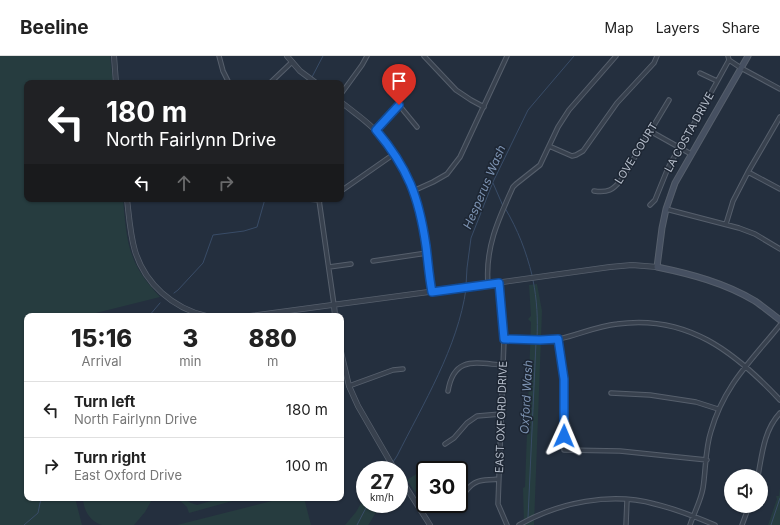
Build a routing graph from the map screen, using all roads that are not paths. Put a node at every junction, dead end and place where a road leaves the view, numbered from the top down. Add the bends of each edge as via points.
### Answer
1 (114, 56) edge
2 (219, 56) edge
3 (287, 56) edge
4 (367, 56) edge
5 (424, 56) edge
6 (507, 56) edge
7 (616, 56) edge
8 (657, 56) edge
9 (748, 56) edge
10 (728, 58) edge
11 (292, 62) junction
12 (741, 68) junction
13 (700, 73) dead end
14 (116, 80) edge
15 (228, 80) edge
16 (273, 80) edge
17 (312, 80) edge
18 (717, 81) junction
19 (780, 89) edge
20 (344, 90) edge
21 (669, 100) dead end
22 (344, 104) edge
23 (484, 107) junction
24 (780, 117) edge
25 (417, 127) dead end
26 (376, 130) junction
27 (650, 131) junction
28 (549, 146) junction
29 (678, 148) junction
30 (394, 154) junction
31 (691, 154) junction
32 (748, 172) junction
33 (780, 189) edge
34 (344, 190) edge
35 (413, 191) junction
36 (594, 191) dead end
37 (127, 202) edge
38 (319, 202) edge
39 (650, 205) dead end
40 (666, 209) junction
41 (726, 224) junction
42 (780, 249) edge
43 (427, 253) junction
44 (373, 261) dead end
45 (351, 264) dead end
46 (329, 267) junction
47 (657, 267) junction
48 (499, 283) junction
49 (488, 284) junction
50 (432, 292) junction
51 (334, 305) junction
52 (195, 313) edge
53 (274, 313) edge
54 (335, 313) edge
55 (780, 320) edge
56 (780, 325) edge
57 (504, 339) junction
58 (558, 339) junction
59 (344, 365) edge
60 (502, 365) junction
61 (746, 366) junction
62 (403, 370) dead end
63 (349, 386) junction
64 (448, 391) dead end
65 (611, 393) dead end
66 (780, 400) edge
67 (718, 409) junction
68 (780, 413) edge
69 (501, 414) junction
70 (445, 444) dead end
71 (707, 460) junction
72 (390, 461) edge
73 (759, 469) edge
74 (498, 479) junction
75 (468, 489) edge
76 (408, 490) edge
77 (627, 500) junction
78 (747, 513) edge
79 (693, 516) junction
80 (430, 525) edge
81 (507, 525) edge
82 (519, 525) edge
83 (626, 525) edge
84 (690, 525) edge
85 (716, 525) edge
86 (742, 525) edge

1 - 14 street
2 - 15 street
3 - 11 street
4 - 20 street
5 - 23 street via 456,90
6 - 23 street
7 - 28 street via 569,110
8 - 28 street via 654,63 617,103 583,151 572,156
9 - 12 main road
10 - 12 street
10 - 18 street, LA COSTA DRIVE
11 - 16 street
11 - 17 street
12 - 19 street
12 - 31 main road
13 - 18 street
18 - 29 street, LA COSTA DRIVE
21 - 27 street, LOVE COURT
22 - 26 street
23 - 35 street via 454,166 442,177
24 - 32 street
25 - 26 street via 399,105
26 - 30 street
27 - 29 street
27 - 36 street, LOVE COURT via 618,184 605,192
28 - 49 street via 537,168 516,184 495,228 487,262
29 - 31 street
29 - 39 street, LA COSTA DRIVE via 655,200
30 - 34 street
30 - 35 street via 405,171
31 - 40 main road via 675,183
32 - 33 street
32 - 41 street via 733,200
35 - 43 street via 422,220
37 - 52 street via 132,239 143,270 161,293 172,302
38 - 46 street
40 - 41 street
40 - 47 main road
41 - 42 street via 755,234
43 - 44 street
43 - 50 street
45 - 46 street
46 - 51 street
47 - 48 street via 610,266
47 - 55 main road via 721,284 756,302
48 - 49 street
48 - 57 street, EAST OXFORD DRIVE
49 - 50 street
50 - 51 street
51 - 53 street
51 - 54 street
56 - 61 street
57 - 58 street
57 - 60 street, EAST OXFORD DRIVE
58 - 61 street via 616,324 660,323 690,331 716,344
58 - 71 street via 564,379 564,450 620,451
59 - 63 street
60 - 64 street via 462,365 453,373
60 - 69 street, EAST OXFORD DRIVE
61 - 66 street
61 - 67 street
62 - 63 street via 392,370
63 - 72 street
65 - 67 street via 650,395 696,402
67 - 71 street via 710,432
68 - 73 street via 765,438
69 - 70 street via 477,416
69 - 74 street, EAST OXFORD DRIVE
71 - 79 street via 703,490
74 - 75 street via 476,481
74 - 81 street, EAST OXFORD DRIVE via 498,504
76 - 80 street
77 - 79 street via 654,503
77 - 82 street via 601,500 564,506
77 - 83 street
78 - 86 street
79 - 84 street
79 - 85 street

